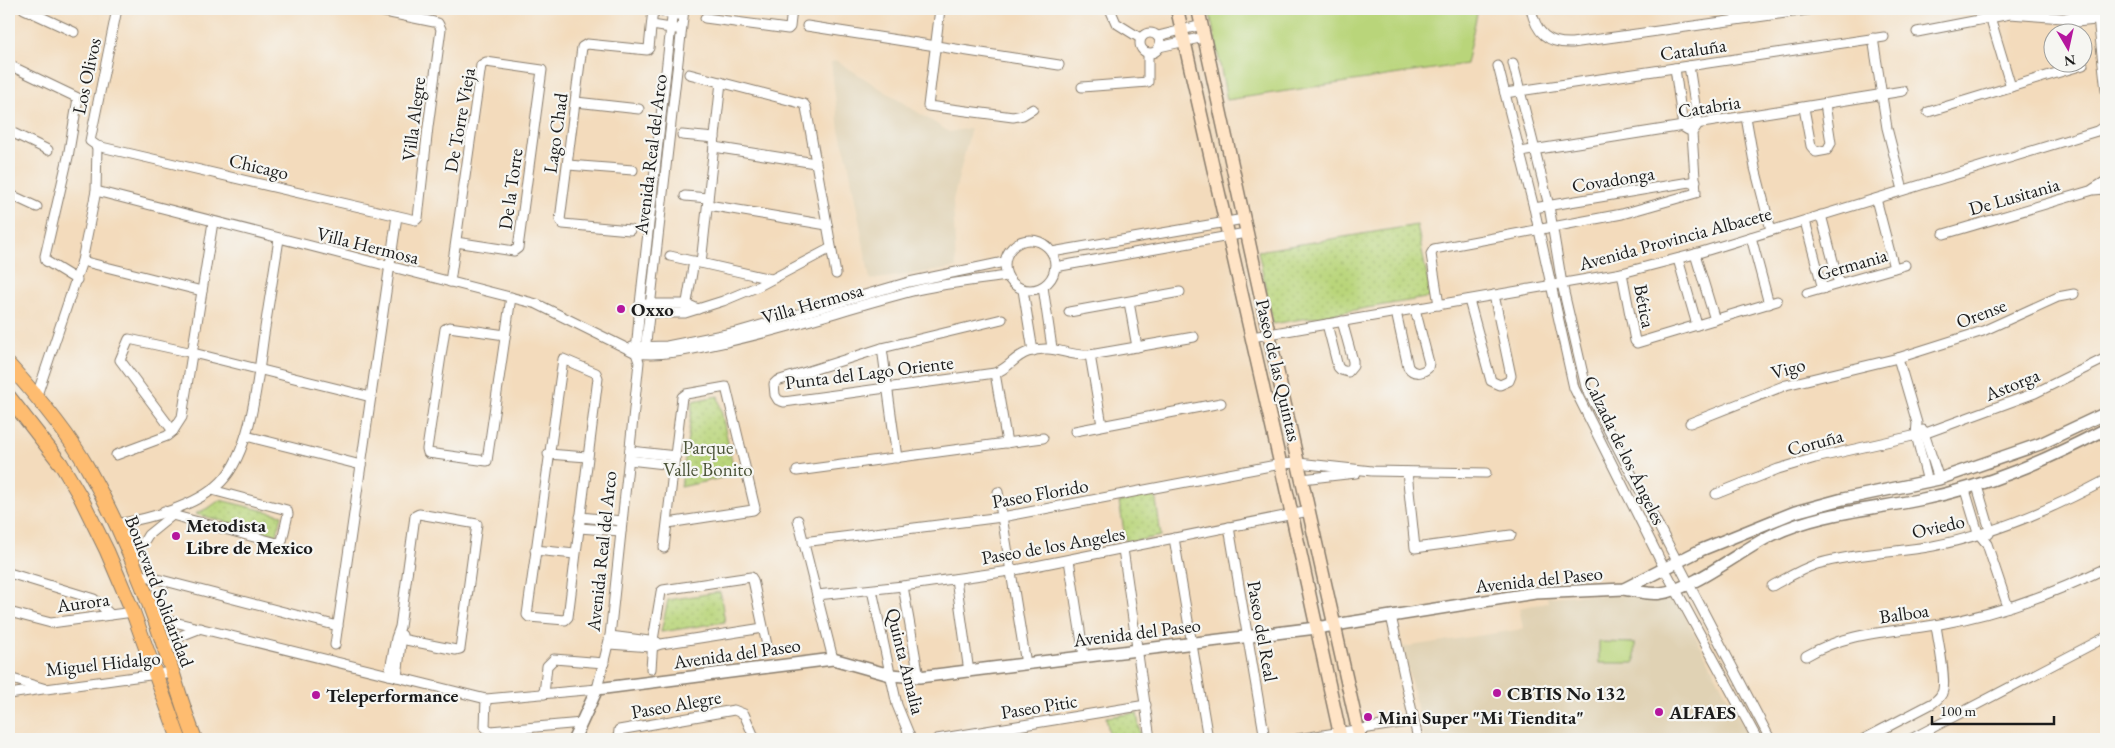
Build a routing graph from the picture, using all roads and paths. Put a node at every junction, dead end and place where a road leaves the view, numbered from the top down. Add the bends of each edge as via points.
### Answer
1 (24, 9) edge
2 (117, 9) edge
3 (370, 9) edge
4 (653, 9) edge
5 (792, 9) edge
6 (940, 9) edge
7 (1110, 9) edge
8 (1177, 9) edge
9 (1198, 9) edge
10 (1531, 9) edge
11 (1814, 9) edge
12 (673, 11) edge
13 (684, 12) edge
14 (1767, 12) edge
15 (2101, 15) edge
16 (1990, 17) junction
17 (705, 18) dead end
18 (652, 25) junction
19 (807, 26) dead end
20 (671, 28) junction
21 (682, 30) junction
22 (1203, 31) junction
23 (74, 32) dead end
24 (1917, 32) dead end
25 (1158, 36) junction
26 (1183, 36) junction
27 (1884, 37) dead end
28 (1140, 38) junction
29 (1873, 38) junction
30 (935, 45) junction
31 (1160, 47) junction
32 (1148, 53) junction
33 (1513, 63) dead end
34 (1059, 64) dead end
35 (9, 65) edge
36 (1498, 66) dead end
37 (1689, 66) junction
38 (1675, 68) junction
39 (2060, 72) edge
40 (543, 73) joint
41 (689, 74) dead end
42 (721, 82) junction
43 (1082, 87) dead end
44 (2011, 87) junction
45 (1521, 91) junction
46 (1903, 91) dead end
47 (2106, 91) edge
48 (1505, 93) junction
49 (1882, 95) junction
50 (576, 102) junction
51 (1825, 104) junction
52 (1804, 108) junction
53 (639, 109) dead end
54 (1033, 109) dead end
55 (1928, 112) dead end
56 (1746, 117) junction
57 (1698, 124) junction
58 (2106, 125) edge
59 (1683, 126) junction
60 (9, 131) edge
61 (2102, 132) edge
62 (1692, 133) junction
63 (682, 135) dead end
64 (715, 143) junction
65 (97, 146) junction
66 (48, 150) dead end
67 (1536, 150) junction
68 (1520, 152) junction
69 (815, 163) junction
70 (568, 165) junction
71 (633, 170) dead end
72 (2106, 180) edge
73 (1697, 186) junction
74 (658, 187) junction
75 (2106, 189) edge
76 (1903, 190) junction
77 (2093, 190) junction
78 (96, 191) junction
79 (9, 194) edge
80 (684, 196) dead end
81 (1876, 199) junction
82 (708, 201) junction
83 (1549, 206) junction
84 (37, 207) dead end
85 (1534, 208) junction
86 (397, 216) junction
87 (1821, 216) junction
88 (1244, 219) junction
89 (414, 220) joint
90 (1805, 220) junction
91 (213, 222) junction
92 (827, 225) junction
93 (1553, 226) junction
94 (1227, 229) junction
95 (1539, 229) junction
96 (630, 230) dead end
97 (1771, 230) junction
98 (1246, 233) junction
99 (1944, 234) dead end
100 (1751, 237) junction
101 (279, 239) junction
102 (456, 242) junction
103 (831, 248) junction
104 (1052, 252) junction
105 (1695, 254) junction
106 (670, 256) dead end
107 (1678, 259) junction
108 (82, 261) junction
109 (698, 262) junction
110 (1004, 262) junction
111 (1905, 265) dead end
112 (389, 267) junction
113 (1055, 267) junction
114 (1894, 268) junction
115 (1622, 273) junction
116 (836, 274) dead end
117 (1007, 276) junction
118 (771, 279) junction
119 (77, 280) junction
120 (450, 282) junction
121 (1562, 284) junction
122 (1839, 284) junction
123 (1550, 286) junction
124 (1043, 287) junction
125 (1822, 289) junction
126 (1023, 290) junction
127 (202, 291) junction
128 (1180, 292) dead end
129 (1807, 293) dead end
130 (2074, 294) dead end
131 (1494, 296) junction
132 (511, 297) junction
133 (1469, 300) junction
134 (1129, 302) junction
135 (1439, 305) junction
136 (640, 308) junction
137 (686, 308) junction
138 (650, 309) junction
139 (1415, 309) junction
140 (1069, 312) dead end
141 (1396, 312) junction
142 (1002, 319) dead end
143 (1715, 320) junction
144 (1342, 321) junction
145 (1327, 324) junction
146 (1697, 325) junction
147 (1269, 334) junction
148 (505, 335) junction
149 (1252, 336) junction
150 (1194, 337) dead end
151 (1137, 347) junction
152 (882, 348) junction
153 (1052, 348) junction
154 (1033, 351) junction
155 (193, 352) junction
156 (640, 352) junction
157 (1090, 355) junction
158 (1898, 358) junction
159 (2106, 358) edge
160 (9, 365) edge
161 (259, 369) junction
162 (995, 373) junction
163 (887, 388) junction
164 (9, 397) edge
165 (371, 397) junction
166 (36, 398) junction
167 (1221, 403) dead end
168 (2106, 413) edge
169 (1918, 422) junction
170 (1690, 423) dead end
171 (1102, 425) junction
172 (2106, 429) edge
173 (173, 431) junction
174 (1075, 431) dead end
175 (1926, 433) junction
176 (246, 436) junction
177 (1916, 436) junction
178 (1043, 438) dead end
179 (1008, 443) junction
180 (548, 454) junction
181 (116, 456) dead end
182 (630, 456) junction
183 (587, 457) junction
184 (2006, 457) junction
185 (897, 458) junction
186 (675, 461) junction
187 (1298, 463) junction
188 (1281, 464) junction
189 (361, 465) junction
190 (797, 471) dead end
191 (1372, 471) junction
192 (1407, 472) junction
193 (1486, 473) dead end
194 (2012, 474) junction
195 (1302, 479) junction
196 (2106, 480) edge
197 (1933, 481) junction
198 (1977, 486) junction
199 (1901, 488) junction
200 (212, 490) junction
201 (1965, 490) junction
202 (998, 492) dead end
203 (1716, 494) dead end
204 (1903, 503) junction
205 (1309, 511) junction
206 (168, 513) junction
207 (1292, 515) junction
208 (580, 517) junction
209 (1002, 517) junction
210 (798, 520) dead end
211 (622, 521) junction
212 (668, 523) junction
213 (116, 524) junction
214 (1229, 527) junction
215 (579, 528) junction
216 (1990, 530) junction
217 (621, 531) junction
218 (1978, 533) junction
219 (1511, 535) dead end
220 (1174, 538) junction
221 (803, 542) junction
222 (1987, 544) junction
223 (664, 548) dead end
224 (1124, 549) junction
225 (535, 550) junction
226 (575, 554) junction
227 (1069, 560) junction
228 (1677, 562) junction
229 (135, 567) junction
230 (1664, 568) junction
231 (2106, 568) edge
232 (1010, 571) junction
233 (9, 573) edge
234 (956, 579) junction
235 (1688, 584) junction
236 (903, 586) junction
237 (1772, 586) dead end
238 (1624, 589) junction
239 (872, 590) junction
240 (1676, 590) junction
241 (817, 595) junction
242 (2008, 607) junction
243 (9, 612) edge
244 (133, 612) junction
245 (111, 615) junction
246 (1391, 616) junction
247 (154, 617) junction
248 (1334, 625) junction
249 (1936, 625) junction
250 (338, 626) junction
251 (201, 628) junction
252 (763, 628) junction
253 (1316, 628) junction
254 (1248, 636) junction
255 (2106, 637) edge
256 (399, 639) junction
257 (609, 640) junction
258 (1192, 643) junction
259 (655, 644) junction
260 (335, 645) dead end
261 (1138, 649) junction
262 (165, 650) junction
263 (768, 650) dead end
264 (1084, 656) junction
265 (1806, 656) dead end
266 (833, 659) junction
267 (604, 664) junction
268 (1026, 664) junction
269 (652, 669) dead end
270 (172, 672) junction
271 (969, 672) junction
272 (156, 674) junction
273 (890, 675) junction
274 (393, 676) junction
275 (919, 677) junction
276 (9, 678) edge
277 (46, 689) junction
278 (597, 690) junction
279 (9, 694) edge
280 (544, 694) junction
281 (486, 699) junction
282 (1146, 705) junction
283 (1414, 721) junction
284 (582, 723) junction
285 (1359, 734) edge
286 (618, 736) edge
287 (1340, 736) edge
288 (176, 739) edge
289 (195, 739) edge
290 (574, 739) edge
291 (755, 739) edge
292 (911, 739) edge
293 (937, 739) edge
294 (1150, 739) edge
295 (1208, 739) edge
296 (1265, 739) edge
297 (1297, 739) edge
298 (1418, 739) edge
299 (1758, 739) edge
300 (1770, 739) edge
301 (1864, 739) edge
302 (1910, 739) edge

1 - 23 street
2 - 65 street, Los Olivos via 89,138
3 - 89 street, Villa Alegre via 438,23 441,29 418,218
4 - 12 street
4 - 18 street
5 - 17 street via 788,29
6 - 30 street
7 - 28 street via 1116,23
8 - 26 main road, Paseo de las Quintas
9 - 22 main road, Paseo de las Quintas
10 - 14 street via 1538,29 1560,44
11 - 14 street
12 - 13 street
12 - 20 street, Avenida Real del Arco
13 - 21 street, Avenida Real del Arco
15 - 16 street via 2076,22 2018,14
15 - 47 street
16 - 24 street
16 - 44 street
18 - 20 street
18 - 50 street, Lago Chad via 646,50 583,45
19 - 30 street
20 - 21 street
20 - 74 street, Avenida Real del Arco
21 - 74 street, Avenida Real del Arco
22 - 26 street
22 - 88 main road, Paseo de las Quintas
25 - 26 street
25 - 28 street via 1150,32
25 - 31 street
26 - 31 street
26 - 94 main road, Paseo de las Quintas
27 - 29 street, Cataluña
28 - 32 street via 1140,48
29 - 37 street, Cataluña
29 - 49 street
30 - 34 street
30 - 54 street via 928,106 1013,117
31 - 32 street
32 - 43 street via 1148,82
33 - 45 street, Calzada de los Ángeles
35 - 119 street via 78,98 45,256 46,261
36 - 48 street, Calzada de los Ángeles
37 - 38 street, Cataluña
37 - 57 street
38 - 45 street, Cataluña
38 - 59 street
39 - 44 street
40 - 102 street, De la Torre via 518,248 514,251
40 - 102 street, De Torre Vieja via 541,70 486,62 482,65
41 - 42 street
42 - 64 street
42 - 69 street via 804,104 808,111
44 - 55 street
45 - 48 street, Cataluña
45 - 67 street, Calzada de los Ángeles
46 - 49 street, Catabria
48 - 68 street, Calzada de los Ángeles
49 - 51 street, Catabria
49 - 76 street
50 - 53 street
50 - 70 street, Lago Chad
51 - 52 street, Catabria
51 - 52 street via 1830,142 1827,150 1821,152 1816,152 1811,146
52 - 56 street, Catabria
56 - 57 street, Catabria
56 - 97 street via 1754,168
57 - 59 street, Catabria
57 - 62 street
58 - 61 street, Avenida Provincia Albacete
59 - 62 street
59 - 67 street, Catabria
60 - 66 street
61 - 76 street, Avenida Provincia Albacete
62 - 73 street
63 - 64 street
64 - 69 street
64 - 82 street
65 - 78 street
65 - 86 street, Chicago
67 - 68 street, Catabria
67 - 83 street, Calzada de los Ángeles
68 - 85 street, Calzada de los Ángeles
69 - 92 street
70 - 71 street
70 - 96 street, Lago Chad via 561,223
72 - 77 street, De Lusitania
73 - 83 street, Covadonga
73 - 93 street via 1634,212
74 - 136 street, Avenida Real del Arco
74 - 138 street, Avenida Real del Arco
75 - 77 street, De Lusitania
76 - 81 street, Avenida Provincia Albacete
77 - 99 street, De Lusitania
78 - 91 street, Villa Hermosa
78 - 108 street
79 - 84 street
80 - 82 street
81 - 87 street, Avenida Provincia Albacete
81 - 114 street
82 - 92 street
82 - 109 street
83 - 85 street, Covadonga
83 - 93 street, Calzada de los Ángeles
85 - 95 street, Calzada de los Ángeles
86 - 89 street, Chicago
86 - 112 street
87 - 90 street, Avenida Provincia Albacete
87 - 122 street
88 - 94 street
88 - 98 main road, Paseo de las Quintas
90 - 97 street, Avenida Provincia Albacete
90 - 125 street
91 - 101 street, Villa Hermosa
91 - 127 street
92 - 103 street
93 - 95 street
93 - 121 street, Calzada de los Ángeles
94 - 98 street
94 - 104 street
94 - 113 street
94 - 149 main road, Paseo de las Quintas
95 - 123 street, Calzada de los Ángeles
95 - 135 street via 1432,250
97 - 100 street, Avenida Provincia Albacete
98 - 147 main road, Paseo de las Quintas
100 - 105 street, Avenida Provincia Albacete
100 - 143 street via 1773,302
101 - 112 street, Villa Hermosa
101 - 161 street
102 - 120 street
103 - 116 street
103 - 118 street
104 - 110 street via 1039,241 1027,240 1012,247
104 - 113 street
105 - 107 street, Avenida Provincia Albacete
105 - 143 street
106 - 109 street
107 - 115 street, Avenida Provincia Albacete
107 - 146 street
108 - 119 street
108 - 127 street
109 - 118 street
109 - 137 street
110 - 117 street
110 - 156 street, Villa Hermosa via 910,282 737,332
111 - 114 street, Germania
112 - 120 street, Villa Hermosa
112 - 165 street
113 - 124 street via 1052,278
114 - 122 street, Germania
115 - 121 street, Avenida Provincia Albacete
115 - 146 street, Bética via 1635,341 1638,343
117 - 126 street
117 - 156 street, Villa Hermosa via 918,290 763,334 682,350
118 - 137 street via 744,293 698,308
119 - 166 street
120 - 132 street, Villa Hermosa
121 - 123 street, Avenida Provincia Albacete
121 - 228 street, Calzada de los Ángeles via 1586,387
122 - 125 street, Germania
123 - 131 street, Avenida Provincia Albacete
123 - 230 street, Calzada de los Ángeles via 1574,388
124 - 126 street
124 - 153 street
125 - 129 street, Germania
126 - 154 street
127 - 155 street
128 - 134 street
130 - 158 street, Orense via 2058,297 1993,328
131 - 133 street, Avenida Provincia Albacete
131 - 133 street via 1511,376 1509,381 1500,385 1491,381
132 - 148 street
132 - 156 street, Villa Hermosa via 548,309
133 - 135 street, Avenida Provincia Albacete
134 - 140 street
134 - 151 street
135 - 139 street, Avenida Provincia Albacete
136 - 138 street
136 - 156 street, Avenida Real del Arco
137 - 138 street
138 - 156 street, Avenida Real del Arco
139 - 141 street, Avenida Provincia Albacete
139 - 141 street via 1429,364 1420,372 1408,367
141 - 144 street, Avenida Provincia Albacete
142 - 152 street, Punta del Lago Oriente
143 - 146 street
144 - 145 street, Avenida Provincia Albacete
144 - 145 street via 1353,361 1348,372 1338,367
145 - 147 street, Avenida Provincia Albacete
147 - 149 street, Avenida Provincia Albacete
147 - 187 main road, Paseo de las Quintas
148 - 148 street via 446,328 428,452 487,462
149 - 188 main road, Paseo de las Quintas
150 - 151 street
151 - 157 street
152 - 163 street
152 - 163 street, Punta del Lago Oriente via 777,380 774,389 778,400 784,402
153 - 154 street
153 - 157 street via 1076,355
154 - 162 street, Punta del Lago Oriente
155 - 161 street
155 - 173 street via 185,408
155 - 173 street via 131,338 120,357
156 - 182 street, Avenida Real del Arco
157 - 171 street
158 - 169 street
158 - 170 street, Vigo via 1777,388
159 - 175 street, Astorga via 2035,393
160 - 166 main road, Boulevard Solidaridad
161 - 165 street
161 - 176 street
162 - 163 street, Punta del Lago Oriente
162 - 179 street
163 - 185 street
164 - 244 main road, Boulevard Solidaridad via 61,464 80,496
165 - 189 street
166 - 213 main road, Boulevard Solidaridad via 87,467
167 - 171 street
168 - 184 street, Avenida del Paseo
169 - 175 street
169 - 177 street
171 - 174 street
172 - 194 street
173 - 181 street via 160,440
175 - 177 street, Coruña
175 - 197 street
176 - 189 street
176 - 200 street via 227,475
177 - 197 street
177 - 203 street, Coruña via 1815,458
178 - 179 street
179 - 185 street
180 - 183 street
180 - 183 street via 563,359 598,376
180 - 225 street
182 - 186 street
182 - 211 street, Avenida Real del Arco
183 - 208 street
184 - 194 street
184 - 197 street, Avenida del Paseo
185 - 190 street
186 - 212 street
186 - 212 street via 683,395 726,386 755,508
187 - 188 street, Paseo Florido
187 - 191 street, Paseo Florido
187 - 195 main road, Paseo de las Quintas
188 - 207 main road, Paseo de las Quintas
188 - 209 street, Paseo Florido
189 - 250 street
191 - 192 street
191 - 195 street
192 - 193 street
192 - 219 street via 1415,548
194 - 198 street
195 - 205 main road, Paseo de las Quintas
196 - 216 street, Oviedo via 2034,515
197 - 199 street, Avenida del Paseo
198 - 201 street
198 - 216 street
199 - 204 street
199 - 228 street, Avenida del Paseo via 1795,512
200 - 206 street
200 - 206 street via 287,510 282,541 277,543
201 - 204 street
201 - 218 street
202 - 209 street
204 - 235 street via 1823,516 1794,525
205 - 207 street, Paseo de los Angeles
205 - 248 main road, Paseo de las Quintas
206 - 213 street
206 - 229 street via 148,535
207 - 214 street, Paseo de los Angeles
207 - 253 main road, Paseo de las Quintas
208 - 211 street
208 - 215 street
209 - 221 street, Paseo Florido
209 - 232 street
210 - 221 street
211 - 217 street, Avenida Real del Arco
212 - 223 street
213 - 229 main road, Boulevard Solidaridad
214 - 220 street, Paseo de los Angeles
214 - 254 street, Paseo del Real
215 - 217 street
215 - 226 street
216 - 218 street, Oviedo
216 - 222 street
217 - 257 street, Avenida Real del Arco
218 - 222 street
218 - 237 street, Oviedo via 1935,545 1823,563
220 - 224 street, Paseo de los Angeles
220 - 258 street
221 - 241 street
222 - 242 street
224 - 227 street, Paseo de los Angeles
224 - 261 street
225 - 226 street
225 - 226 street via 529,617 567,619
227 - 232 street, Paseo de los Angeles
227 - 264 street
228 - 230 street, Avenida del Paseo
228 - 235 street
229 - 247 main road, Boulevard Solidaridad
229 - 250 street
230 - 238 street, Avenida del Paseo
230 - 240 street, Calzada de los Ángeles
231 - 242 street, Balboa
232 - 234 street, Paseo de los Angeles
232 - 268 street
233 - 245 street via 94,599
234 - 236 street, Paseo de los Angeles
234 - 271 street
235 - 240 street
235 - 300 street
236 - 239 street, Paseo de los Angeles
236 - 275 street
238 - 240 street via 1653,594
238 - 246 street, Avenida del Paseo via 1535,593
239 - 241 street, Paseo de los Angeles
239 - 273 street, Quinta Amalia
240 - 299 street, Calzada de los Ángeles
241 - 266 street
242 - 249 street, Balboa
243 - 245 street, Aurora via 51,623
244 - 245 street, Aurora
244 - 272 main road, Boulevard Solidaridad
246 - 248 street, Avenida del Paseo
246 - 283 street
247 - 251 street
247 - 262 main road, Boulevard Solidaridad
248 - 253 street, Avenida del Paseo
248 - 285 main road, Paseo de las Quintas
249 - 265 street, Balboa via 1854,636 1823,646
249 - 301 street via 1944,682 1940,698
250 - 260 street
251 - 262 street via 183,635
251 - 274 street
252 - 259 street
252 - 259 street via 751,577 663,590
252 - 263 street
253 - 254 street, Avenida del Paseo
253 - 287 main road, Paseo de las Quintas
254 - 258 street, Avenida del Paseo
254 - 296 street, Paseo del Real
255 - 302 street
256 - 256 street via 460,649 477,524 415,516
256 - 274 street
257 - 259 street
257 - 267 street, Avenida Real del Arco
258 - 261 street, Avenida del Paseo
258 - 295 street
259 - 269 street
261 - 264 street, Avenida del Paseo
261 - 282 street
262 - 270 main road, Boulevard Solidaridad
264 - 268 street, Avenida del Paseo
266 - 273 street, Avenida del Paseo
266 - 278 street, Avenida del Paseo
267 - 278 street, Avenida Real del Arco
267 - 280 street via 554,658 547,666
268 - 271 street, Avenida del Paseo
270 - 272 street, Miguel Hidalgo
270 - 289 main road, Boulevard Solidaridad
271 - 275 street, Avenida del Paseo
272 - 277 street, Miguel Hidalgo
272 - 288 main road, Boulevard Solidaridad
273 - 275 street, Avenida del Paseo
273 - 292 street, Quinta Amalia via 902,721
274 - 281 street
276 - 277 street, Miguel Hidalgo
277 - 279 street
278 - 280 street
278 - 284 street, Avenida Real del Arco
280 - 281 street
281 - 284 street via 485,727 490,731
282 - 293 street, Paseo Pitic
282 - 294 street
283 - 285 street
283 - 298 street
284 - 290 street, Avenida Real del Arco
285 - 287 street
286 - 291 street, Paseo Alegre via 619,730 738,710 746,717
287 - 297 street

